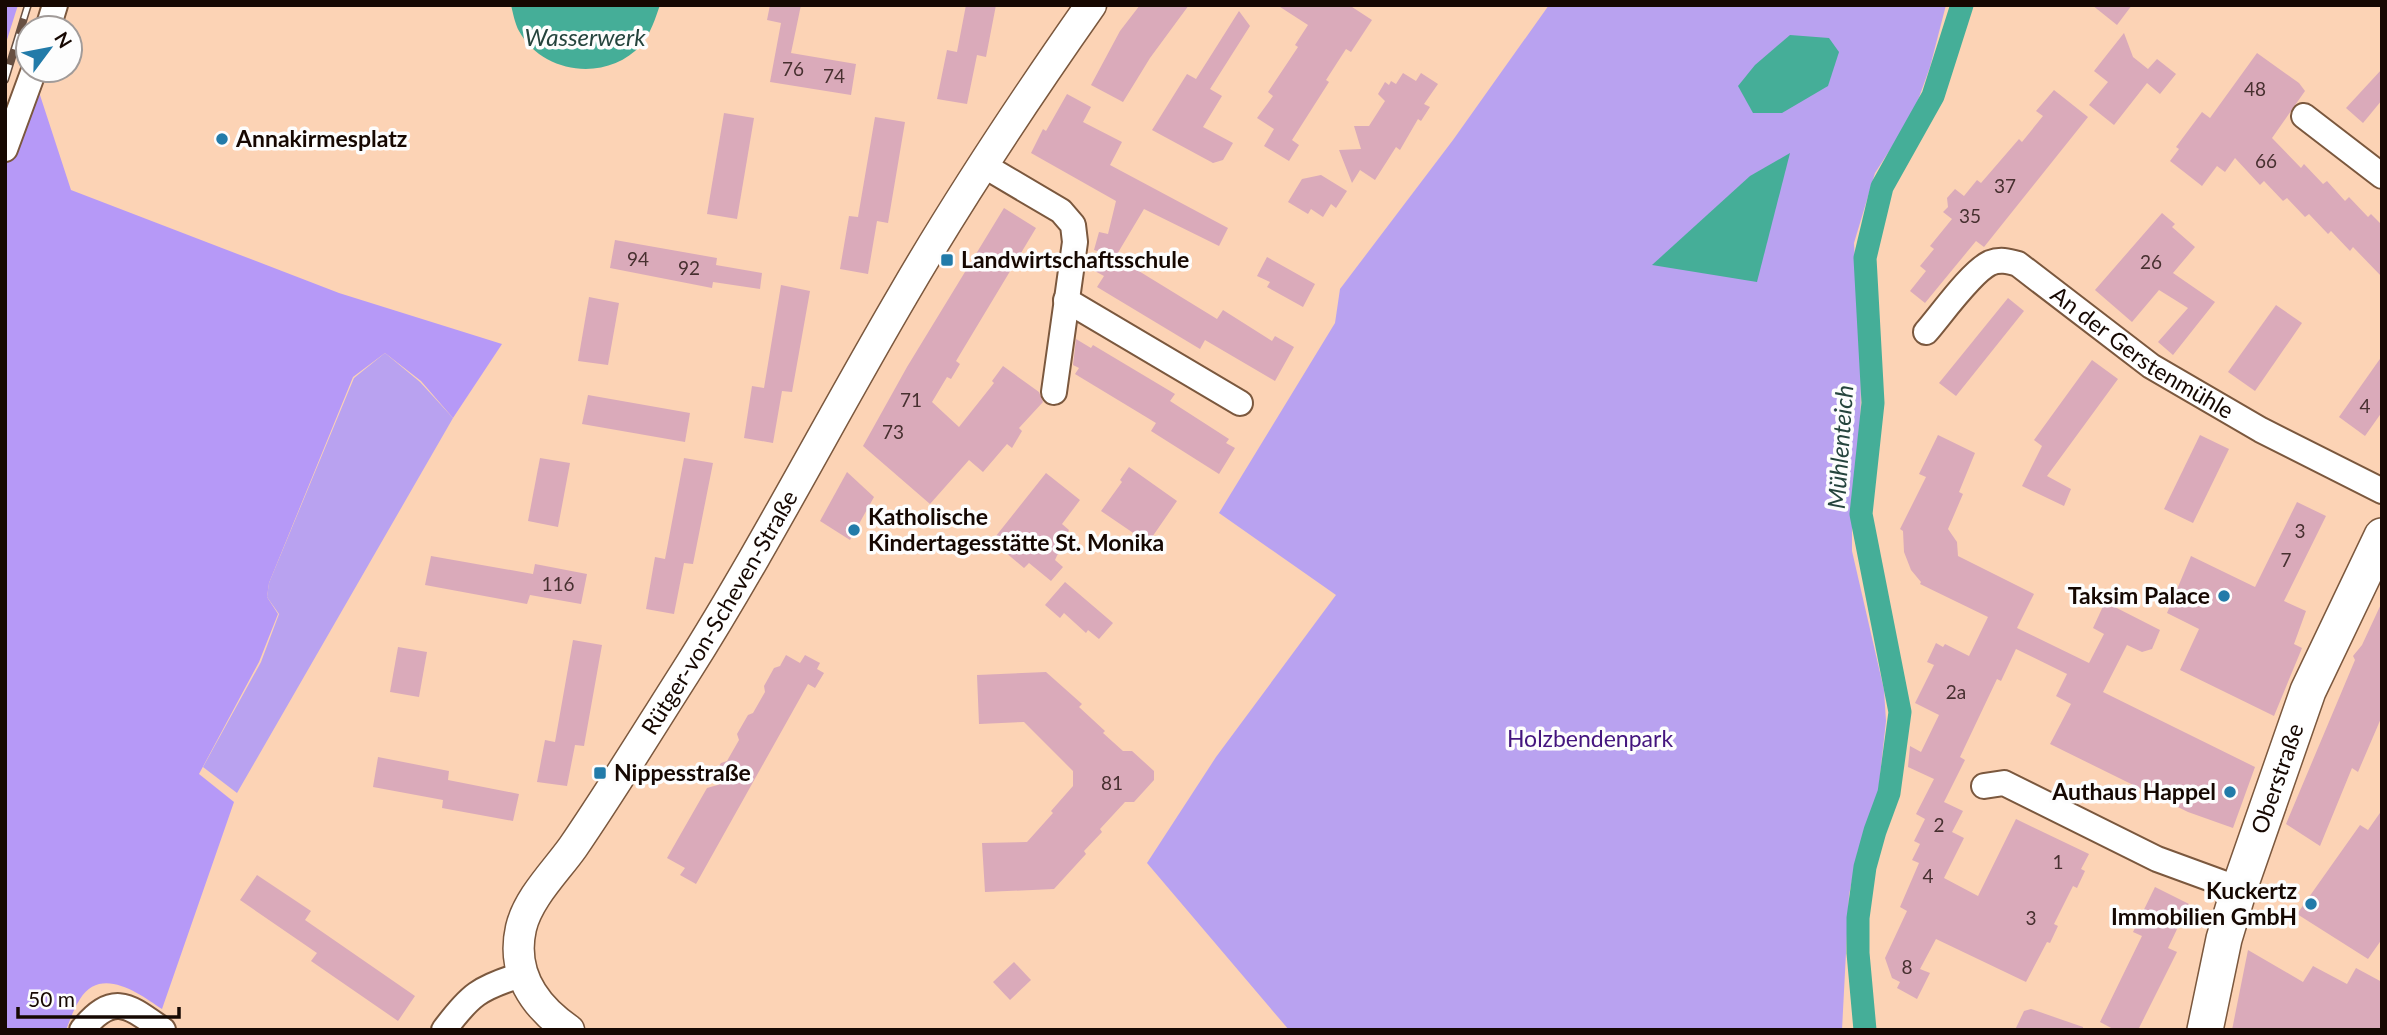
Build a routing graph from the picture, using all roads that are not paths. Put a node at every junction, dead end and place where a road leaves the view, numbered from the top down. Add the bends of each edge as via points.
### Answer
1 (1091, 5) edge
2 (29, 84) edge
3 (2304, 116) dead end
4 (5, 149) edge
5 (983, 165) junction
6 (2382, 176) edge
7 (1066, 300) junction
8 (1926, 332) dead end
9 (1054, 392) dead end
10 (1240, 402) dead end
11 (2382, 491) edge
12 (2382, 536) edge
13 (1984, 786) dead end
14 (2239, 888) junction
15 (522, 975) junction
16 (82, 1030) edge
17 (163, 1030) edge
18 (444, 1030) edge
19 (569, 1030) edge
20 (2205, 1030) edge

1 - 5 street, Rütger-von-Scheven-Straße
2 - 4 street
3 - 6 street
5 - 7 street via 1060,211 1073,225 1075,242
5 - 15 street, Rütger-von-Scheven-Straße via 895,308 742,581 527,913 518,951
7 - 9 street
7 - 10 street
8 - 11 street, An der Gerstenmühle via 1980,269 2006,260 2018,264 2151,366 2256,427
12 - 14 main road, Oberstraße via 2308,691
13 - 14 street via 2004,783 2157,859
14 - 20 main road, Oberstraße
15 - 18 street via 470,997
15 - 19 street via 545,1011
16 - 17 street via 113,1006 135,1011

